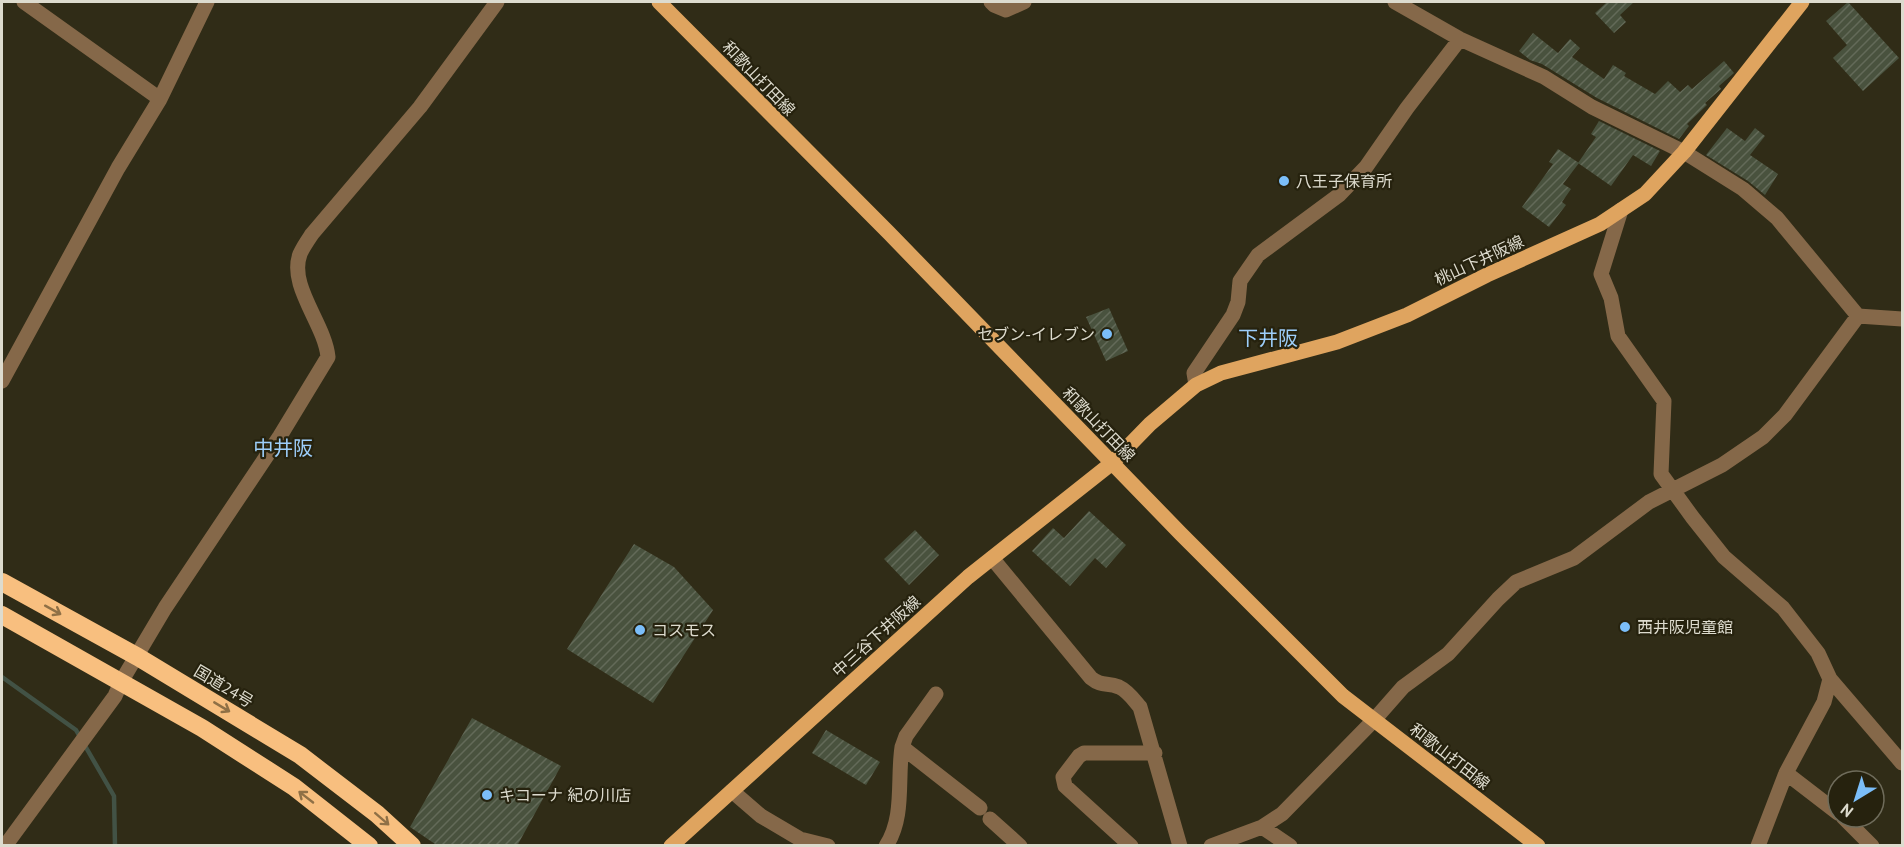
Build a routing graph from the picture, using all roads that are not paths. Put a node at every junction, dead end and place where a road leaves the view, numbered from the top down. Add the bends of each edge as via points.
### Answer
1 (24, 2) edge
2 (207, 2) edge
3 (497, 2) edge
4 (659, 2) edge
5 (991, 2) edge
6 (1024, 2) edge
7 (1395, 2) edge
8 (1802, 2) edge
9 (1460, 39) junction
10 (160, 99) junction
11 (1684, 152) junction
12 (1621, 210) junction
13 (1858, 316) junction
14 (1902, 319) edge
15 (2, 381) edge
16 (1196, 385) junction
17 (1112, 463) junction
18 (1673, 489) junction
19 (992, 558) junction
20 (2, 582) edge
21 (2, 615) edge
22 (138, 657) junction
23 (1830, 679) junction
24 (122, 682) junction
25 (936, 694) dead end
26 (1374, 720) junction
27 (902, 747) junction
28 (1155, 753) junction
29 (1902, 763) edge
30 (1786, 773) junction
31 (732, 791) junction
32 (1826, 804) edge
33 (1262, 827) junction
34 (1855, 829) edge
35 (5, 846) edge
36 (369, 846) edge
37 (412, 846) edge
38 (671, 846) edge
39 (828, 846) edge
40 (886, 846) edge
41 (1020, 846) edge
42 (1131, 846) edge
43 (1180, 846) edge
44 (1211, 846) edge
45 (1290, 846) edge
46 (1538, 846) edge
47 (1758, 846) edge
48 (1872, 846) edge

1 - 10 street
2 - 10 street
3 - 22 street via 420,107 312,234 300,256 298,278 327,344 327,357 280,436 165,608
4 - 17 main road, 和歌山打田線
5 - 6 street via 1006,10
7 - 9 street
8 - 11 main road, 桃山下井阪線
9 - 11 street via 1544,77 1592,107
9 - 16 street via 1366,168 1340,195 1258,255 1240,280 1233,315 1194,373
10 - 15 street
11 - 12 main road, 桃山下井阪線 via 1645,194
11 - 13 street via 1743,189 1777,218
12 - 16 main road, 桃山下井阪線 via 1600,224 1407,315 1337,342 1221,373
12 - 18 street via 1601,274 1611,298 1618,336 1664,401 1661,474
13 - 14 street
13 - 18 street via 1785,415 1763,437 1722,465
16 - 17 main road, 桃山下井阪線
17 - 19 main road, 中三谷下井阪線
17 - 26 main road, 和歌山打田線 via 1343,696
18 - 23 street via 1724,557 1783,608 1818,653
18 - 26 street via 1626,517 1574,558 1516,582 1448,654 1403,687
19 - 28 street via 1091,678 1098,684 1119,687 1135,701
19 - 31 main road, 中三谷下井阪線
20 -> 22 highway, 国道24号
21 - 24 highway
22 - 24 street
22 -> 37 highway, 国道24号 via 300,755
23 - 29 street
23 - 30 street via 1824,702
24 - 35 street
36 -> 24 highway via 294,787
25 - 27 street
26 - 33 street via 1282,814
26 - 46 main road, 和歌山打田線
27 - 40 street via 898,814
27 - 41 street
28 - 42 street via 1084,753 1063,777 1065,786
28 - 43 street
30 - 32 street
30 - 47 street
31 - 38 main road, 中三谷下井阪線
31 - 39 street via 761,816 800,839
33 - 44 street
33 - 45 street
34 - 48 street

